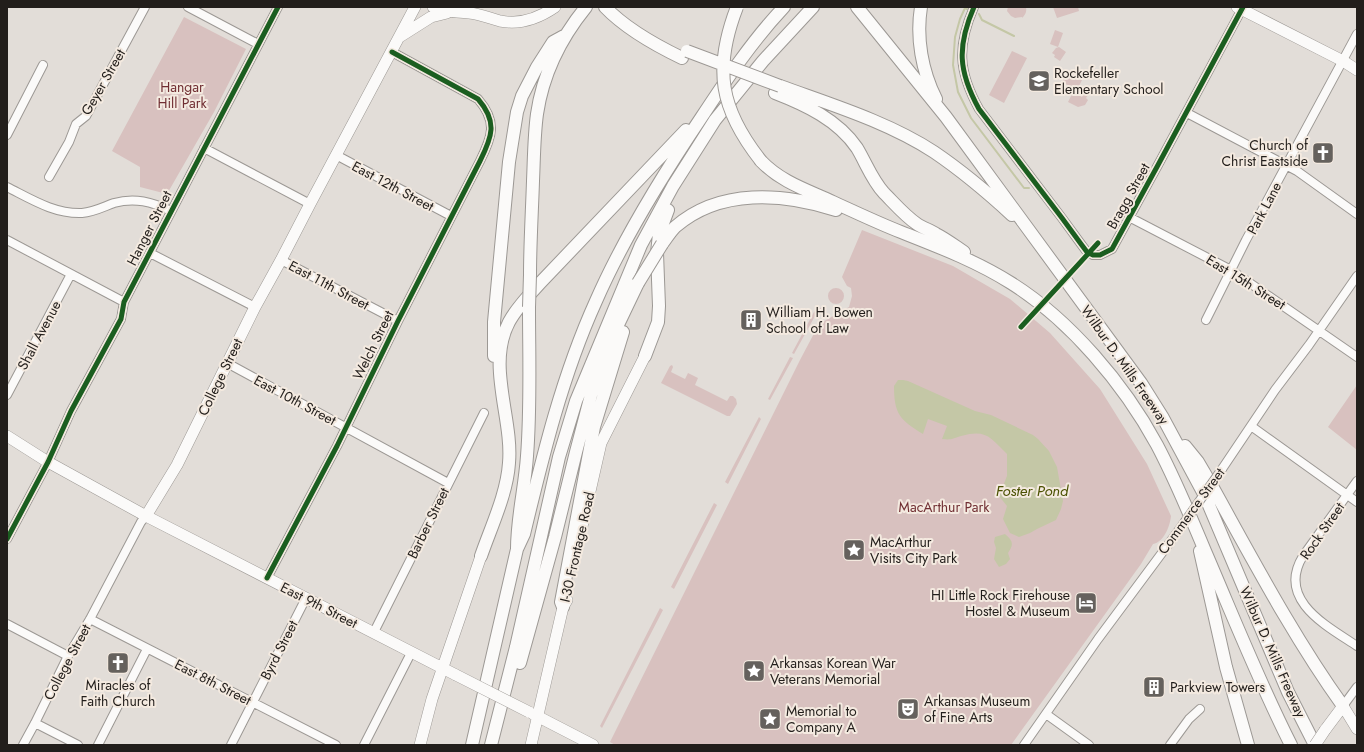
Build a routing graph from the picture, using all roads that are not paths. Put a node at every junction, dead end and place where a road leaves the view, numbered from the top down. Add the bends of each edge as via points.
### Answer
1 (145, 7) edge
2 (188, 7) edge
3 (278, 7) edge
4 (415, 7) edge
5 (556, 7) edge
6 (586, 7) edge
7 (605, 7) edge
8 (736, 7) edge
9 (784, 7) edge
10 (813, 7) edge
11 (858, 7) edge
12 (921, 7) edge
13 (974, 7) edge
14 (1240, 8) edge
15 (432, 12) edge
16 (1357, 34) edge
17 (564, 36) junction
18 (400, 37) junction
19 (258, 44) junction
20 (392, 52) junction
21 (1343, 60) junction
22 (43, 65) dead end
23 (1357, 70) edge
24 (778, 90) junction
25 (708, 106) junction
26 (1187, 113) junction
27 (946, 117) junction
28 (715, 120) junction
29 (7, 135) edge
30 (204, 148) junction
31 (336, 155) junction
32 (1286, 165) junction
33 (49, 177) dead end
34 (7, 187) edge
35 (310, 204) junction
36 (170, 211) junction
37 (1357, 214) edge
38 (451, 216) junction
39 (1129, 217) junction
40 (876, 222) junction
41 (1028, 229) junction
42 (7, 240) edge
43 (150, 253) junction
44 (281, 260) junction
45 (1232, 270) junction
46 (994, 273) junction
47 (71, 274) junction
48 (1357, 276) edge
49 (638, 283) junction
50 (124, 302) junction
51 (255, 307) junction
52 (1206, 320) dead end
53 (398, 321) junction
54 (1320, 331) junction
55 (645, 356) joint
56 (1357, 357) edge
57 (227, 363) junction
58 (7, 395) edge
59 (484, 413) dead end
60 (1162, 418) junction
61 (506, 419) junction
62 (1251, 426) junction
63 (346, 428) junction
64 (7, 436) edge
65 (48, 462) junction
66 (1357, 481) edge
67 (448, 483) junction
68 (1348, 495) junction
69 (1357, 502) edge
70 (146, 516) junction
71 (1193, 522) junction
72 (7, 539) edge
73 (517, 549) junction
74 (481, 556) joint
75 (267, 578) junction
76 (306, 598) junction
77 (563, 607) junction
78 (90, 619) junction
79 (7, 624) edge
80 (374, 632) junction
81 (1357, 646) edge
82 (147, 649) junction
83 (411, 653) junction
84 (68, 656) junction
85 (442, 669) junction
86 (1357, 688) edge
87 (1288, 692) junction
88 (252, 703) junction
89 (1343, 706) junction
90 (1200, 709) dead end
91 (1046, 714) junction
92 (534, 715) junction
93 (35, 723) junction
94 (1357, 729) edge
95 (23, 745) edge
96 (78, 745) edge
97 (98, 745) edge
98 (231, 745) edge
99 (336, 745) edge
100 (364, 745) edge
101 (420, 745) edge
102 (472, 745) edge
103 (491, 745) edge
104 (499, 745) edge
105 (531, 745) edge
106 (593, 745) edge
107 (1024, 745) edge
108 (1089, 745) edge
109 (1170, 745) edge
110 (1248, 745) edge
111 (1291, 745) edge
112 (1315, 745) edge
113 (1322, 745) edge

1 - 33 street, Geyer Street via 86,116 76,124
2 - 19 street
3 - 19 street, Hanger Street
4 - 15 main road
4 - 18 main road, College Street
5 - 15 main road via 537,18 515,22 500,21 467,12
6 - 17 highway
7 - 24 highway via 620,21 664,49 684,54
8 - 40 highway, bridge via 724,52 722,77 733,115 748,145 769,169 786,180
9 - 25 highway via 764,29
10 - 28 highway via 763,61
11 - 27 highway
12 - 27 highway via 920,48 925,71
13 - 39 street, Bragg Street via 964,34 961,55 964,77 979,109 1088,252 1100,255 1112,249
14 - 21 main road
14 - 26 street, Bragg Street
15 - 18 main road
16 - 21 street, Park Lane
17 - 61 highway via 553,42 536,66 522,96 514,128 493,342 497,382
17 - 73 highway, bridge via 545,80 537,114 529,307 528,448 517,528
18 - 20 main road, College Street
19 - 30 street, Hanger Street
20 - 31 main road, College Street
20 - 38 street, Welch Street via 475,97 483,105 489,119 491,134 488,144
21 - 23 main road
21 - 32 street, Park Lane
22 - 29 street
24 - 41 highway via 875,122 933,151 976,183
24 - 46 highway via 825,116 842,131 857,148 882,191 897,207
25 - 61 highway via 514,313 501,346 501,385
25 - 73 highway via 638,218 596,301 568,371 553,418 524,534
26 - 32 street
26 - 39 street, Bragg Street
27 - 41 highway, Wilbur D. Mills Freeway
28 - 55 highway via 670,204 659,234 656,253 658,322
28 - 103 highway via 673,186 641,246 576,401 559,457
30 - 35 street
30 - 36 street, Hanger Street
31 - 35 main road, College Street
31 - 38 street, East 12th Street
32 - 37 street
32 - 45 street, Park Lane
34 - 36 street via 45,206 68,212 89,212 127,200 143,200
35 - 44 main road, College Street
36 - 43 street, Hanger Street
38 - 53 street, Welch Street
39 - 45 street, East 15th Street
40 - 46 highway, Wilbur D. Mills Freeway via 972,261
40 - 49 highway, bridge via 798,201 767,197 736,198 693,214 675,228
41 - 60 highway, Wilbur D. Mills Freeway via 1141,383
42 - 47 street
43 - 50 street, Hanger Street
43 - 51 street
44 - 51 main road, College Street
44 - 53 street, East 11th Street
45 - 52 street, Park Lane
45 - 54 street, East 15th Street
46 - 71 highway, Wilbur D. Mills Freeway via 1046,308 1080,340 1106,371 1157,445
47 - 50 street
47 - 58 street, Shall Avenue
48 - 54 street, Commerce Street
49 - 77 highway via 594,427 561,602
49 - 104 highway via 616,329 592,395
50 - 65 street, Hanger Street via 121,319 71,411
51 - 57 main road, College Street
53 - 63 street, Welch Street
54 - 56 street, East 15th Street
54 - 62 street, Commerce Street via 1279,384
55 - 77 main road, I-30 Frontage Road via 601,443
57 - 63 street, East 10th Street
57 - 70 main road, College Street via 177,465
59 - 67 street, Barber Street
60 - 87 highway, Wilbur D. Mills Freeway via 1206,496
60 - 89 highway via 1198,462 1284,613
61 - 74 highway via 509,456 506,479
62 - 68 street
62 - 91 street, Commerce Street, bridge
63 - 67 street, East 10th Street
63 - 75 street, Welch Street
64 - 65 main road, East 9th Street
65 - 70 main road, East 9th Street
65 - 72 street, Hanger Street
66 - 68 street, Rock Street
67 - 80 street, Barber Street
68 - 69 street
68 - 81 street, Rock Street via 1299,563 1295,576 1300,598 1308,611
70 - 75 main road, East 9th Street
70 - 78 street, College Street
71 - 110 highway via 1226,668
71 - 111 highway, Wilbur D. Mills Freeway
73 - 102 highway
74 - 85 main road
75 - 76 main road, East 9th Street
76 - 80 main road, East 9th Street
76 - 88 street, Byrd Street
77 - 92 main road, I-30 Frontage Road
78 - 82 street, East 8th Street
78 - 84 street, College Street
79 - 84 street
80 - 83 main road, East 9th Street
82 - 88 street, East 8th Street
82 - 97 street
83 - 85 main road, East 9th Street
83 - 100 street
84 - 93 street, College Street
85 - 92 main road, East 9th Street, bridge
85 - 101 main road
86 - 89 street
87 - 112 highway, Wilbur D. Mills Freeway
87 - 113 highway
88 - 98 street, Byrd Street
88 - 99 street, East 8th Street
89 - 94 main road
89 - 112 main road, bridge
90 - 109 street via 1189,719
91 - 107 street, Commerce Street
91 - 108 street
92 - 105 main road, I-30 Frontage Road
92 - 106 main road, East 9th Street
93 - 95 street, College Street
93 - 96 street

